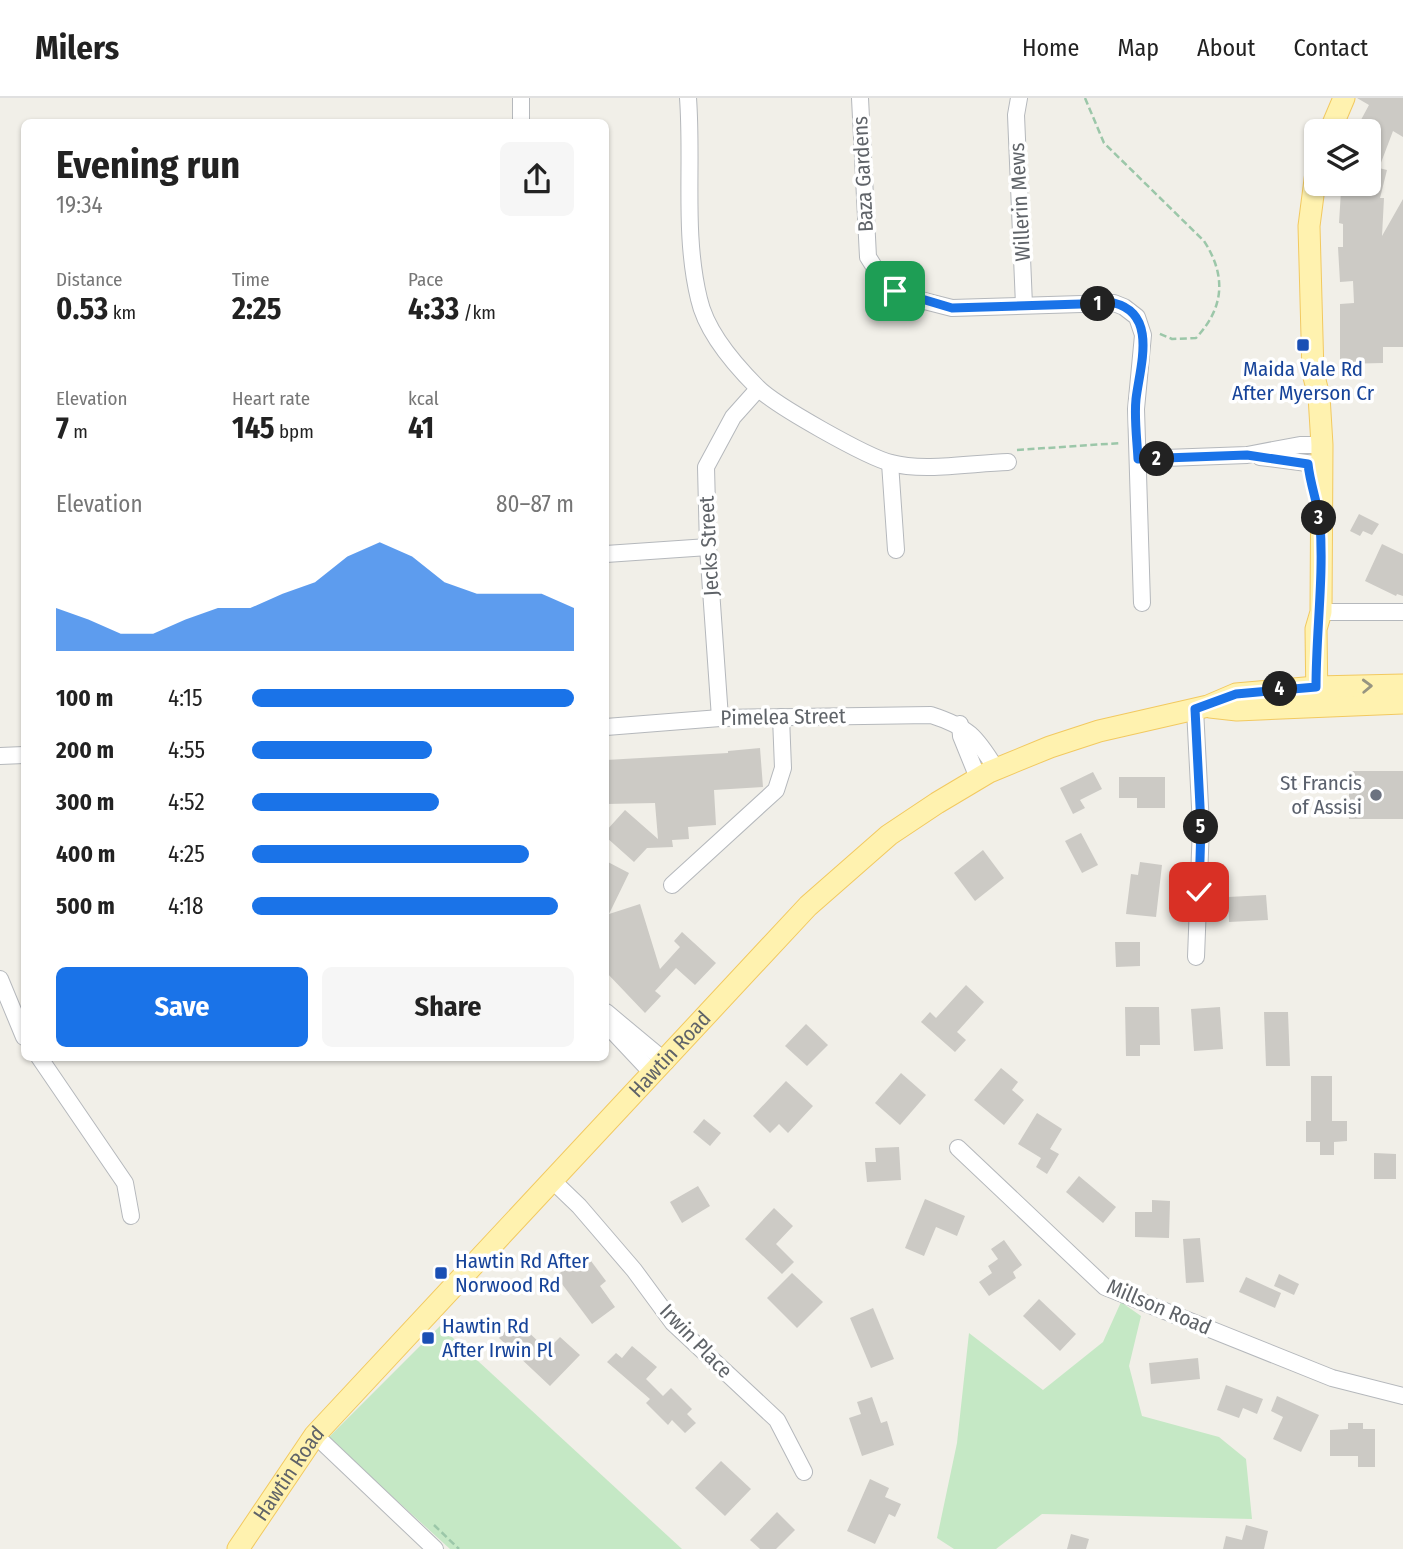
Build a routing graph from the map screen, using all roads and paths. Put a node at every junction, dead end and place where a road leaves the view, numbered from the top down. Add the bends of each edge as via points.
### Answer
1 (521, 98) edge
2 (688, 98) edge
3 (860, 98) edge
4 (1019, 98) edge
5 (1085, 98) edge
6 (1332, 98) edge
7 (1344, 98) edge
8 (521, 119) edge
9 (1325, 119) edge
10 (1335, 119) edge
11 (1313, 196) edge
12 (1024, 305) junction
13 (1143, 335) junction
14 (758, 389) junction
15 (1127, 437) dead end
16 (1315, 455) junction
17 (1011, 456) joint
18 (1138, 459) junction
19 (890, 463) junction
20 (708, 547) junction
21 (896, 550) dead end
22 (609, 554) edge
23 (1142, 603) dead end
24 (1321, 612) junction
25 (1403, 612) edge
26 (1403, 685) edge
27 (1324, 696) junction
28 (1403, 703) edge
29 (1202, 708) junction
30 (781, 717) junction
31 (720, 718) junction
32 (609, 727) edge
33 (21, 755) edge
34 (0, 756) edge
35 (987, 774) junction
36 (672, 885) dead end
37 (1196, 957) dead end
38 (0, 979) edge
39 (609, 1015) edge
40 (609, 1026) edge
41 (21, 1030) edge
42 (41, 1061) edge
43 (659, 1068) junction
44 (958, 1148) dead end
45 (554, 1182) junction
46 (131, 1216) dead end
47 (1403, 1396) edge
48 (315, 1435) junction
49 (804, 1472) dead end
50 (238, 1549) edge
51 (435, 1549) edge

1 - 8 street
2 - 14 street via 689,253 699,303 720,343
3 - 12 street, Baza Gardens via 866,245 877,276 895,291 942,307
4 - 12 street, Willerin Mews
5 - 13 path via 1104,144 1190,225 1214,256 1220,275 1221,293 1196,338
6 - 9 main road
7 - 10 main road
11 - 16 main road via 1309,226 1313,373 1320,396
12 - 13 street, Baza Gardens via 1119,304 1137,317
13 - 18 street via 1136,408
14 - 19 street via 830,434
14 - 20 street, Jecks Street via 733,417 706,467
15 - 17 path via 1121,444
16 - 18 street
16 - 24 main road
17 - 19 street via 914,466
18 - 23 street
19 - 21 street
20 - 22 street
20 - 31 street, Jecks Street
24 - 25 street
24 - 27 main road via 1328,628
27 -> 26 main road, Hawtin Road
27 - 28 main road, Hawtin Road
27 - 29 main road, Hawtin Road via 1237,710
29 - 35 main road, Hawtin Road via 1099,731
29 - 37 street
30 - 31 street, Pimelea Street
30 - 35 street, Pimelea Street via 931,715 960,724 961,736
30 - 36 street via 783,768 776,790
31 - 32 street, Pimelea Street
33 - 34 street
35 - 43 main road, Hawtin Road via 889,835 808,906
38 - 41 street
39 - 43 street
40 - 43 street
42 - 46 street via 125,1184
43 - 45 main road, Hawtin Road
44 - 47 street, Millson Road via 1105,1287 1332,1378
45 - 48 main road, Hawtin Road
45 - 49 street, Irwin Place via 618,1252 673,1323 777,1420
48 - 50 main road, Hawtin Road
48 - 51 street

